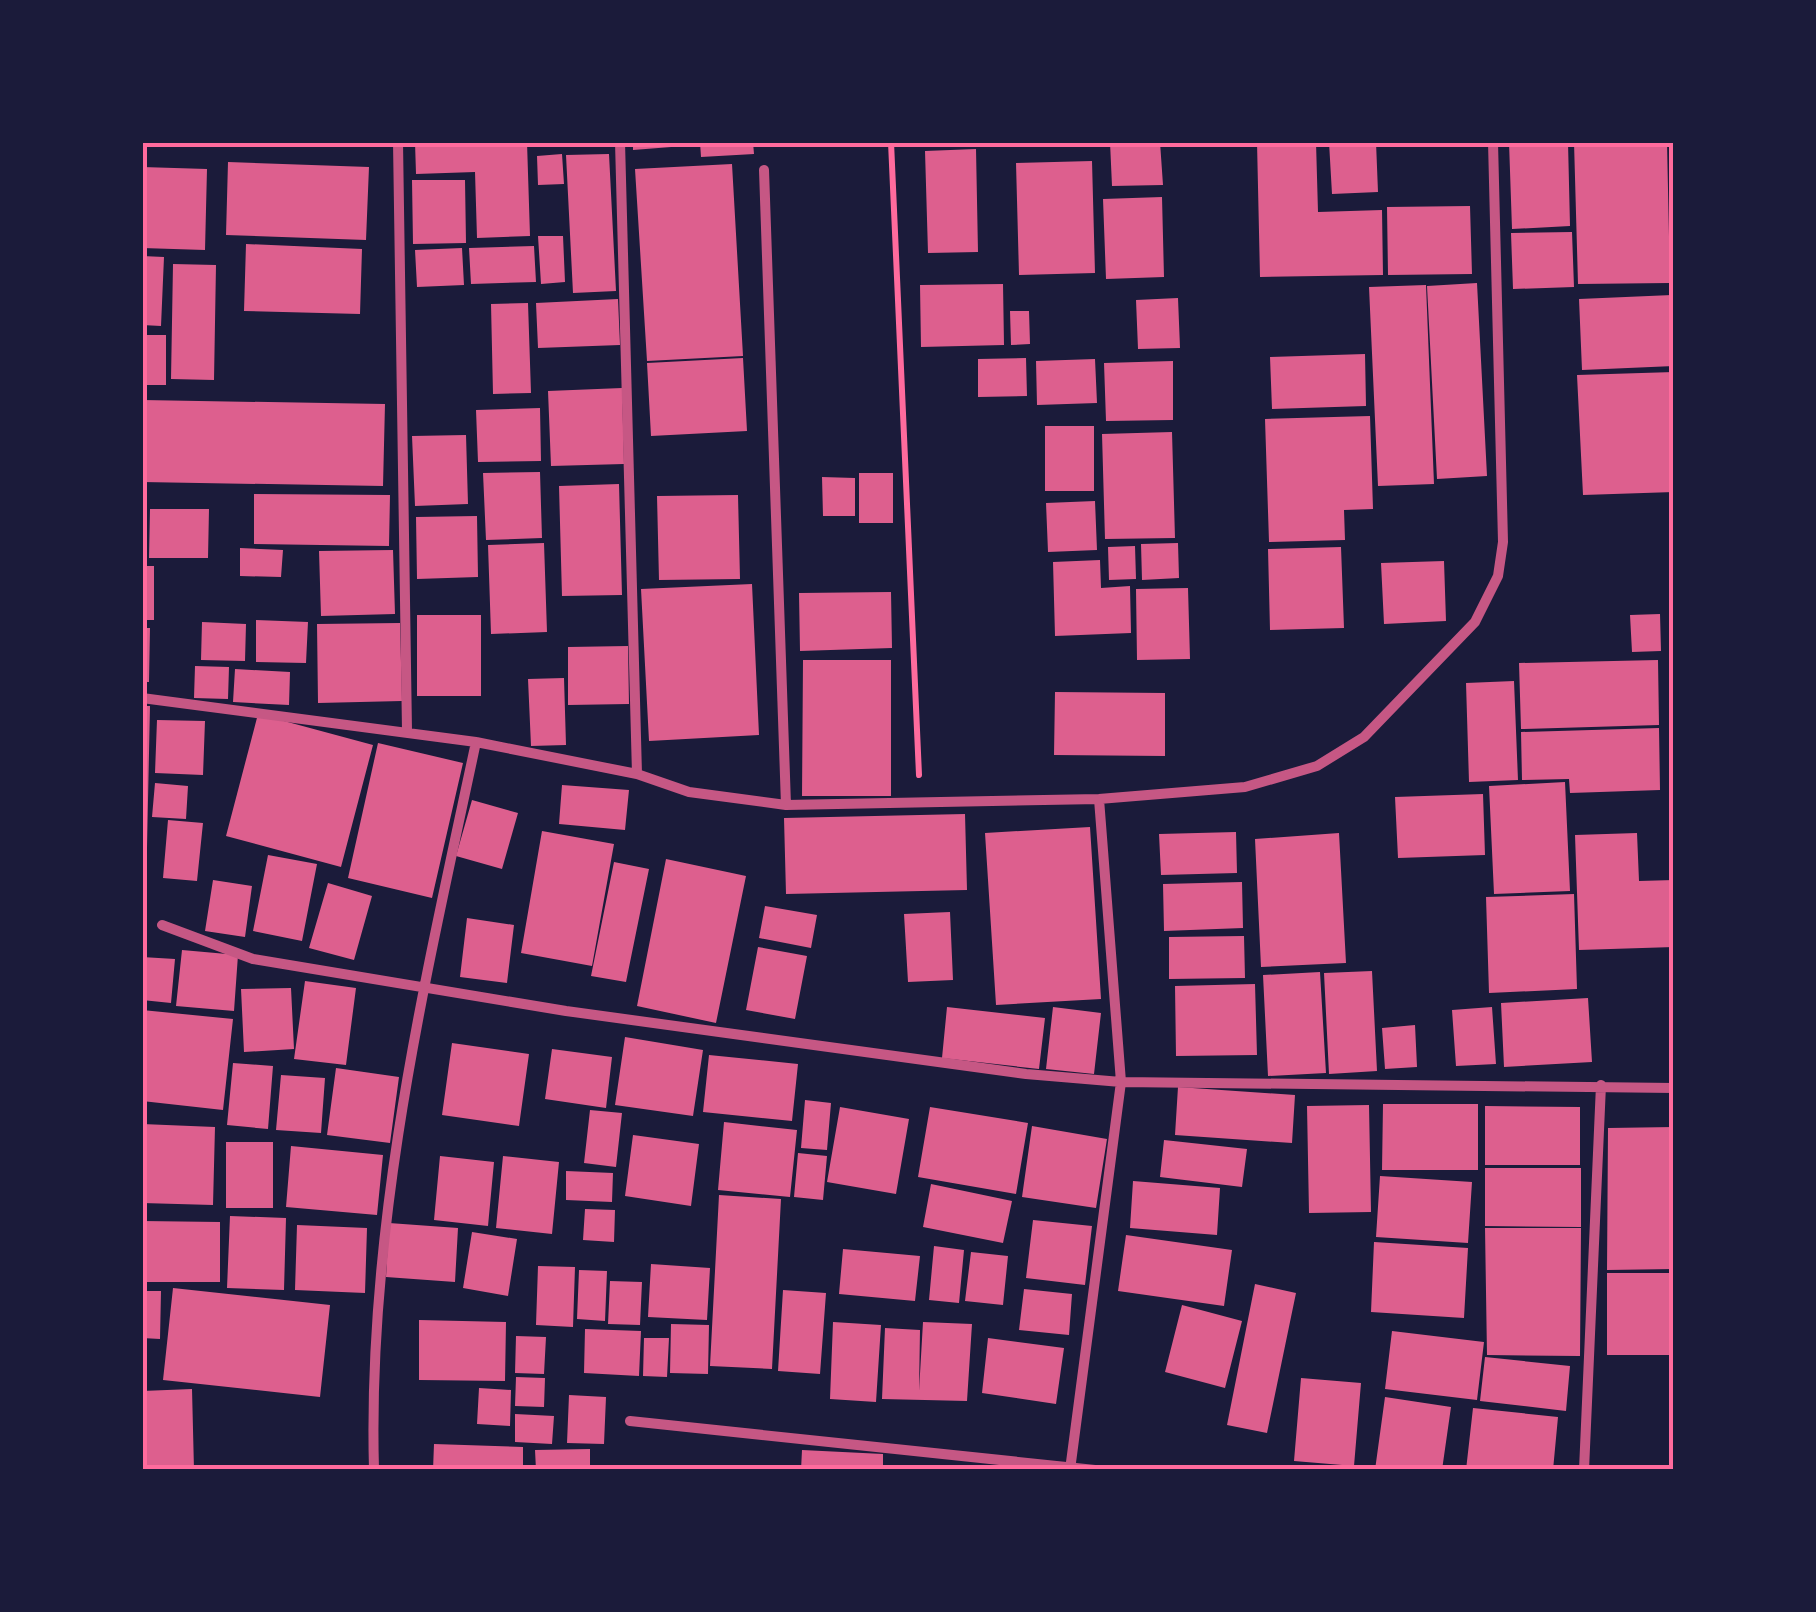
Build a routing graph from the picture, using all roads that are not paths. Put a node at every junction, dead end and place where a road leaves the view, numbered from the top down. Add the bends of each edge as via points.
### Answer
1 (398, 142) edge
2 (620, 142) edge
3 (1493, 142) edge
4 (764, 170) dead end
5 (142, 698) edge
6 (407, 731) junction
7 (476, 742) junction
8 (637, 774) junction
9 (1099, 799) junction
10 (786, 805) junction
11 (162, 925) dead end
12 (424, 985) junction
13 (1121, 1082) junction
14 (1602, 1085) junction
15 (1674, 1088) edge
16 (630, 1421) dead end
17 (1070, 1468) edge
18 (374, 1470) edge
19 (1095, 1470) edge
20 (1584, 1470) edge

1 - 6 street
2 - 8 street
3 - 9 street via 1503,542 1488,602 1364,737 1317,766 1244,787
4 - 10 street
5 - 6 street
6 - 7 street
7 - 8 street
7 - 12 street
8 - 10 street via 689,792
9 - 10 street
9 - 13 street
11 - 12 street via 254,959
12 - 13 street via 692,1030
12 - 18 street via 383,1237
13 - 14 street
13 - 17 street
14 - 15 street
14 - 20 street
16 - 17 street
17 - 19 street

